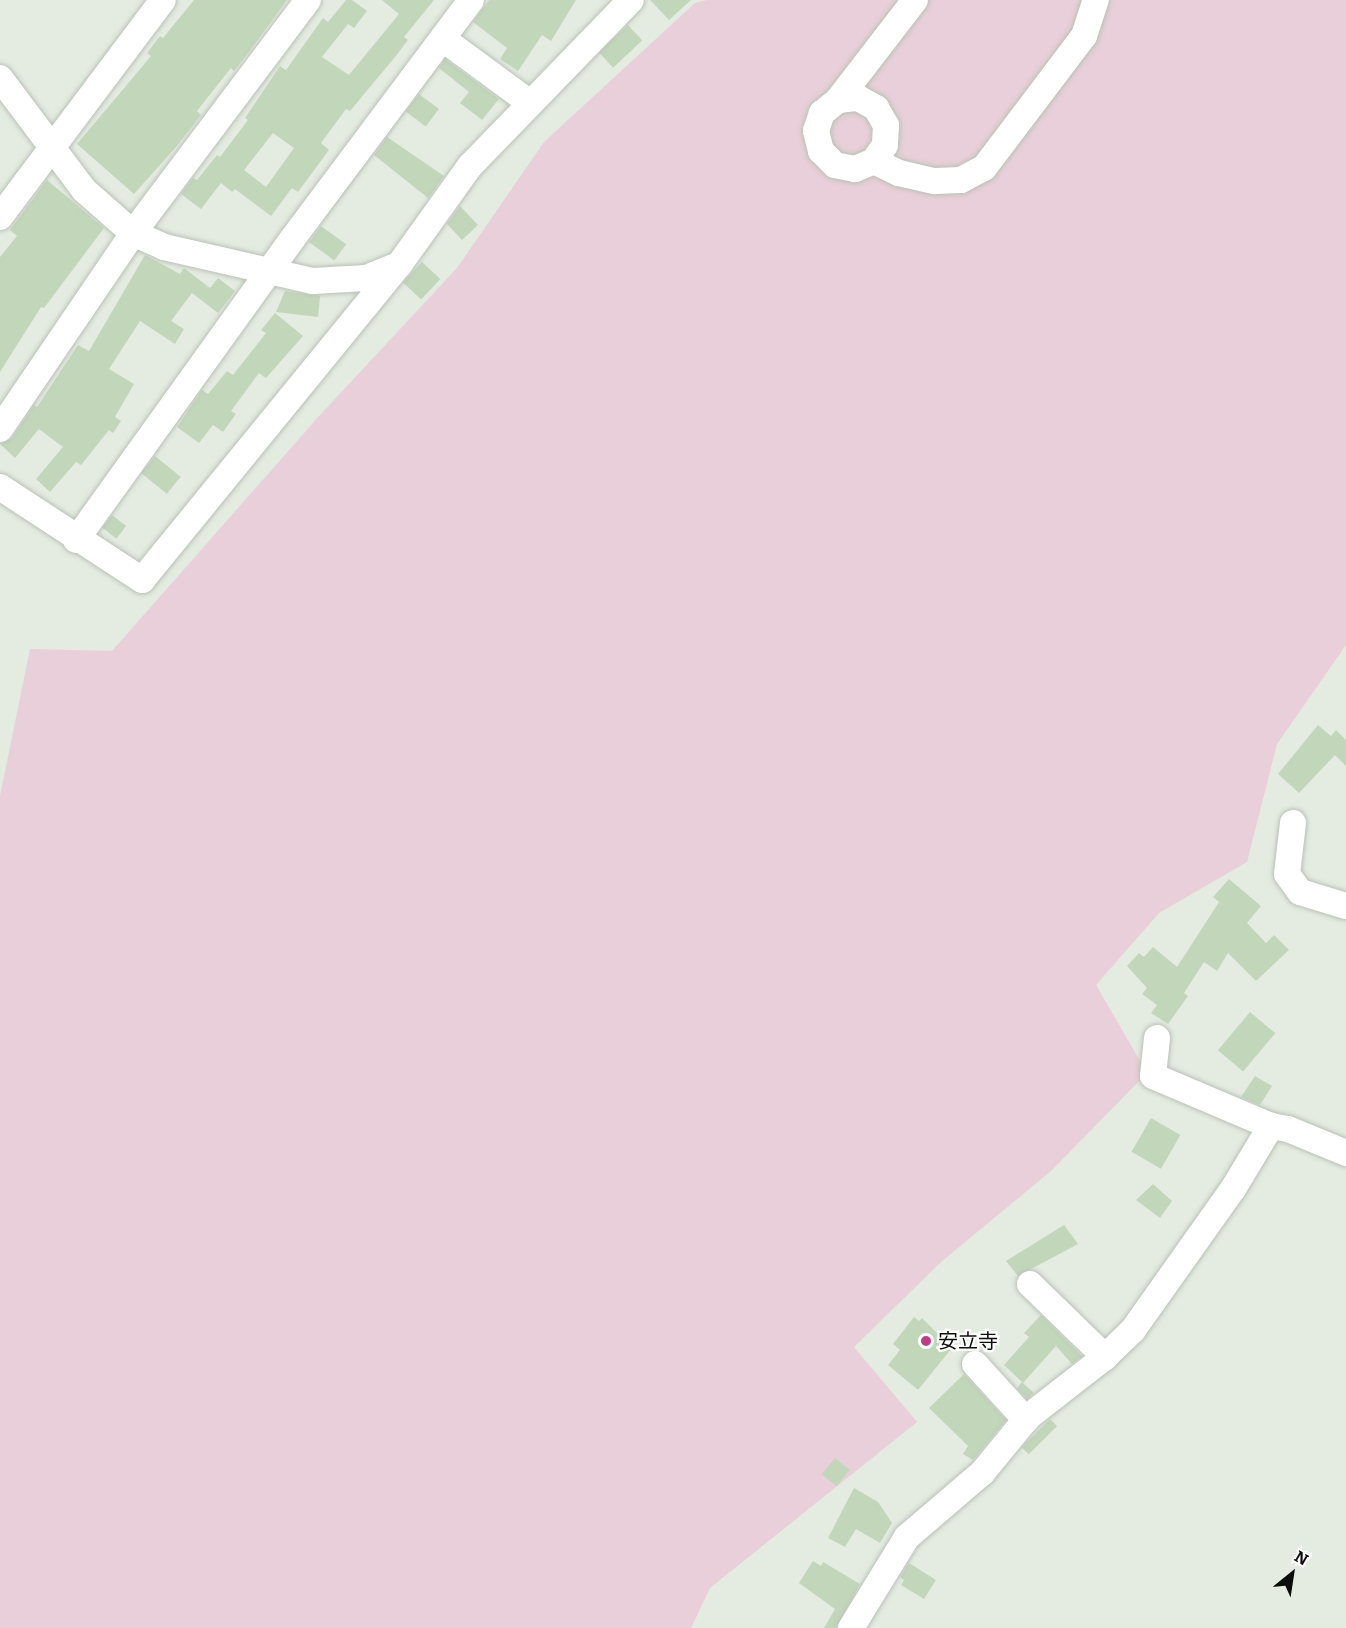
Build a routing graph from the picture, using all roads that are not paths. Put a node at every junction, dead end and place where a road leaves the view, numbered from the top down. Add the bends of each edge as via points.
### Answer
1 (163, 0) edge
2 (308, 0) edge
3 (471, 0) edge
4 (631, 0) edge
5 (915, 0) edge
6 (1096, 0) edge
7 (442, 39) junction
8 (0, 78) edge
9 (838, 100) junction
10 (530, 103) junction
11 (51, 149) junction
12 (874, 161) junction
13 (0, 217) edge
14 (133, 233) junction
15 (399, 265) junction
16 (270, 270) junction
17 (0, 429) edge
18 (0, 488) edge
19 (76, 540) junction
20 (1293, 823) dead end
21 (1346, 906) edge
22 (1157, 1038) dead end
23 (1271, 1126) junction
24 (1346, 1153) edge
25 (1030, 1284) dead end
26 (1105, 1357) junction
27 (975, 1364) dead end
28 (1026, 1420) junction
29 (851, 1628) edge

1 - 11 street
2 - 14 street
3 - 7 street
4 - 10 street
5 - 9 street
6 - 12 street via 1084,36 984,168 961,180 935,181 899,173
7 - 10 street
7 - 16 street
8 - 11 street
9 - 12 street via 858,98 876,108 886,125 885,145
9 - 12 street via 822,113 816,132 821,151 835,165 855,169
10 - 15 street via 470,166
11 - 13 street
11 - 14 street via 84,190
14 - 16 street via 164,247
14 - 17 street
15 - 16 street via 366,278 338,283
15 - 19 street via 142,580
16 - 19 street
18 - 19 street
20 - 21 street via 1287,874 1300,892
22 - 23 street via 1152,1076
23 - 24 street
23 - 26 street via 1186,1258 1133,1330
25 - 26 street
26 - 28 street
27 - 28 street
28 - 29 street via 982,1473 907,1536

